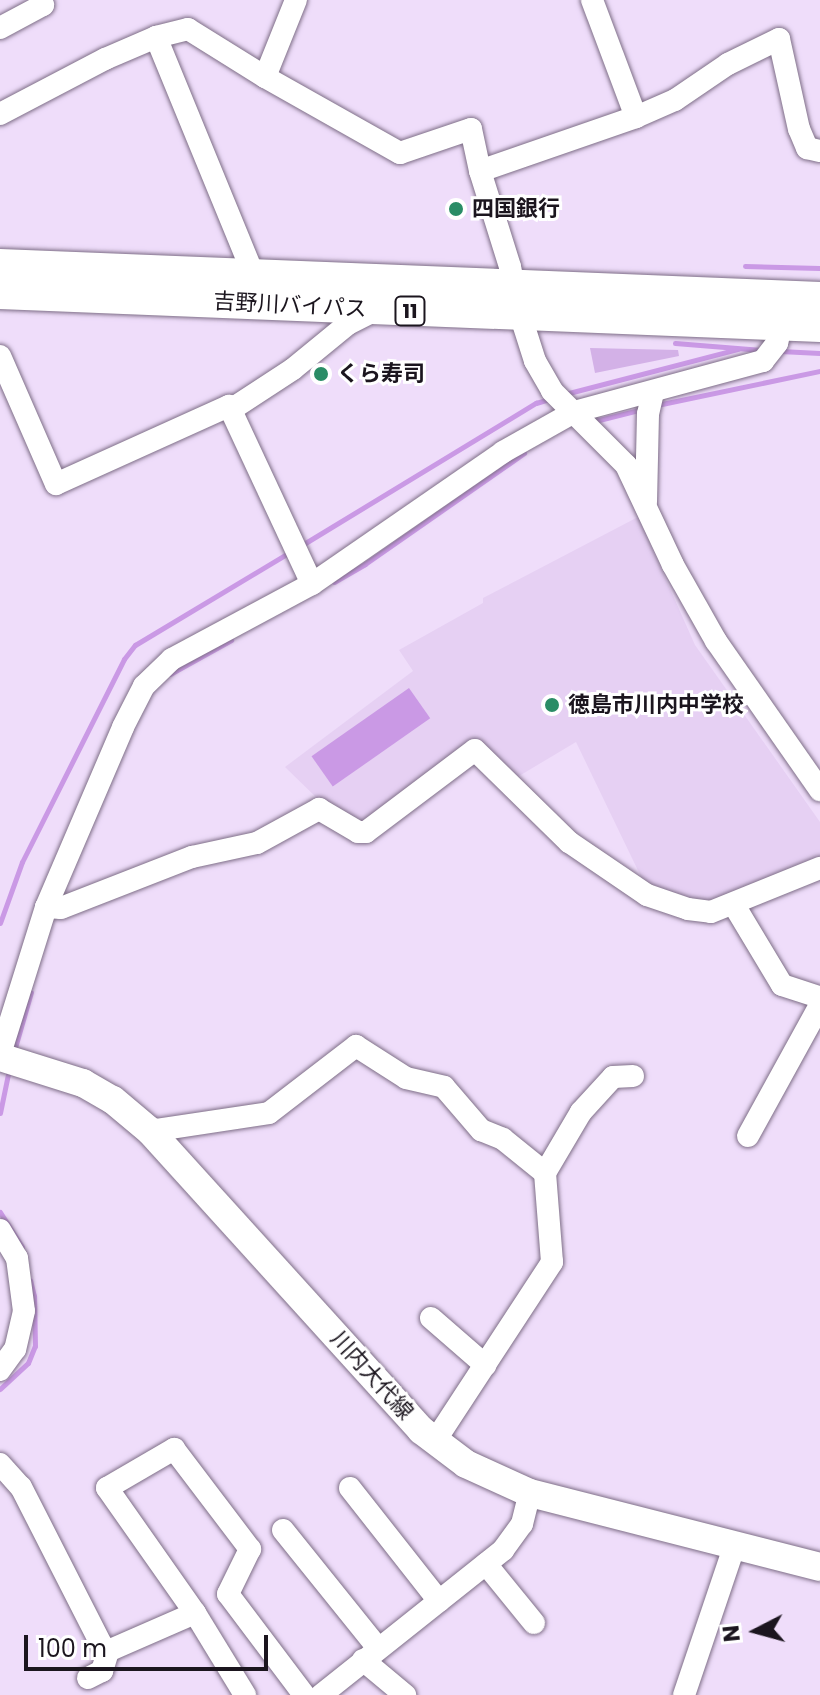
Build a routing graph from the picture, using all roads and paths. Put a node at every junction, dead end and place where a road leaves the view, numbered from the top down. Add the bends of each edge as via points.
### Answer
1 (41, 0) edge
2 (296, 0) edge
3 (592, 0) edge
4 (0, 28) edge
5 (156, 37) junction
6 (265, 77) junction
7 (0, 114) edge
8 (636, 117) junction
9 (820, 151) edge
10 (480, 171) junction
11 (0, 265) edge
12 (253, 274) junction
13 (0, 293) edge
14 (820, 298) edge
15 (517, 301) junction
16 (375, 310) junction
17 (820, 326) edge
18 (775, 343) junction
19 (0, 356) edge
20 (650, 403) junction
21 (229, 406) junction
22 (573, 411) junction
23 (646, 503) junction
24 (312, 584) junction
25 (820, 790) edge
26 (820, 868) edge
27 (734, 905) junction
28 (53, 908) junction
29 (820, 997) edge
30 (820, 1005) edge
31 (6, 1058) edge
32 (633, 1076) dead end
33 (150, 1131) junction
34 (748, 1136) dead end
35 (545, 1173) junction
36 (0, 1230) edge
37 (431, 1318) dead end
38 (485, 1365) junction
39 (0, 1370) edge
40 (435, 1441) junction
41 (0, 1464) edge
42 (350, 1488) dead end
43 (530, 1493) junction
44 (283, 1530) dead end
45 (734, 1547) junction
46 (486, 1564) junction
47 (819, 1573) edge
48 (228, 1594) junction
49 (439, 1601) junction
50 (197, 1616) junction
51 (534, 1623) dead end
52 (108, 1651) junction
53 (371, 1654) junction
54 (88, 1678) dead end
55 (245, 1695) edge
56 (304, 1695) edge
57 (321, 1695) edge
58 (405, 1695) edge
59 (684, 1695) edge

1 - 4 street via 43,5
2 - 6 street
3 - 8 street
5 - 6 street via 188,29
5 - 7 street
5 - 12 street
6 - 10 street via 400,153 471,129
8 - 9 street via 779,39 799,129 807,148
8 - 10 street
10 - 15 street
11 - 12 highway, 吉野川バイパス / 11
12 - 15 highway, 吉野川バイパス / 11
13 - 16 highway, 吉野川バイパス / 11
14 - 15 highway, 吉野川バイパス / 11
15 - 16 highway, 吉野川バイパス / 11
15 - 18 highway, 吉野川バイパス / 11
15 - 22 street via 535,361
16 - 21 street via 348,324 293,369
17 - 18 highway, 吉野川バイパス / 11
18 - 20 street
19 - 21 street via 56,484
20 - 22 street
20 - 23 street
21 - 24 street
22 - 23 street via 626,465
22 - 24 street via 503,452
23 - 25 street via 716,641
24 - 28 street via 172,659 144,686
26 - 27 street
27 - 28 street via 711,912 688,909 626,883 569,842 475,750 366,832 319,809 257,843 192,857
27 - 29 street via 782,985
28 - 31 street
30 - 34 street
31 - 33 main road, 川内大代線 via 83,1083
32 - 35 street via 613,1077 581,1112
33 - 35 street via 269,1113 356,1046 406,1078 444,1087 481,1130 503,1139
33 - 40 main road, 川内大代線
35 - 38 street via 552,1262
36 - 39 street via 17,1258 24,1311 15,1349
37 - 38 street
38 - 40 street
40 - 43 main road, 川内大代線 via 466,1464
41 - 52 street via 21,1487
42 - 49 street
43 - 45 main road, 川内大代線
43 - 46 street via 522,1524
44 - 53 street
45 - 47 main road, 川内大代線
45 - 59 street
46 - 49 street
46 - 51 street
48 - 50 street
48 - 50 street via 250,1549 174,1449 107,1488
48 - 56 street
49 - 53 street
50 - 52 street
50 - 55 street
52 - 54 street via 102,1671
53 - 57 street
53 - 58 street

